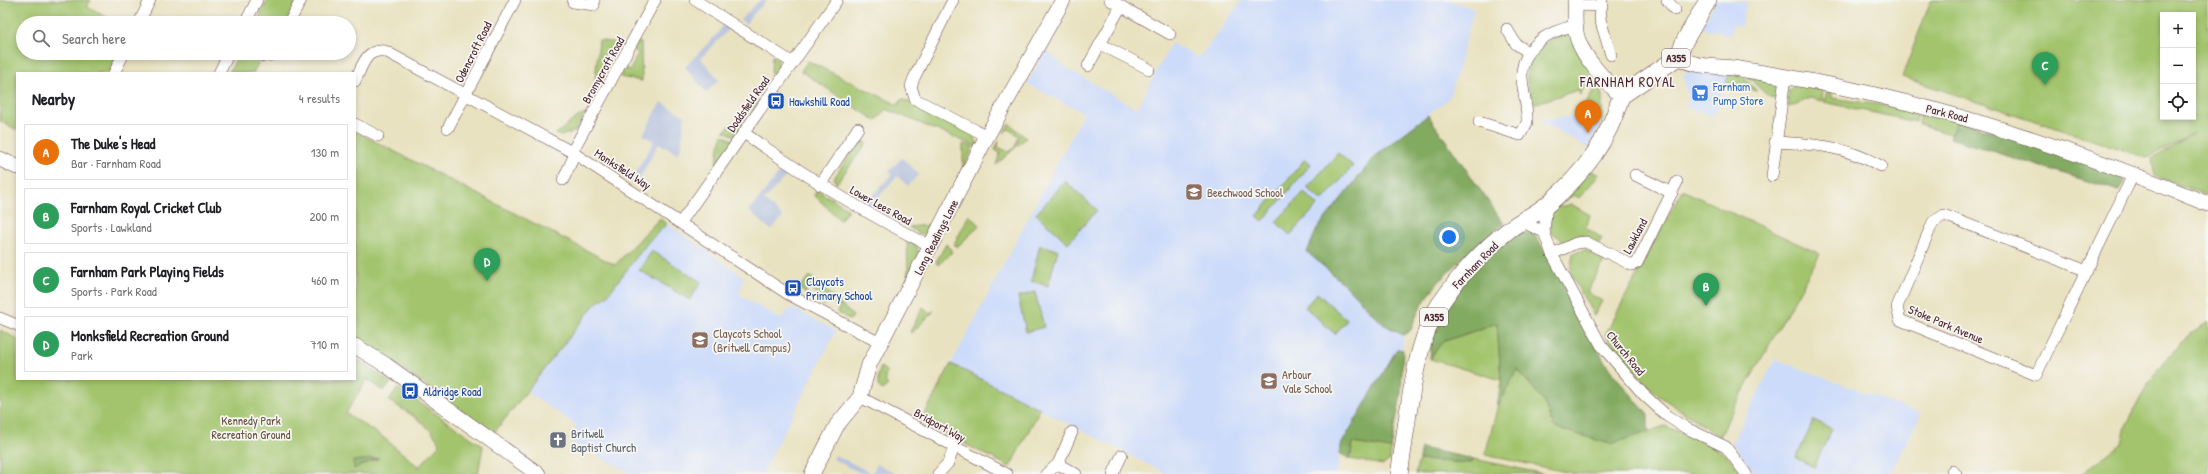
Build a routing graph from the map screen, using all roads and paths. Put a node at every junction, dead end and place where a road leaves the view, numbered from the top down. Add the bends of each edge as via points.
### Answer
1 (150, 0) edge
2 (257, 0) edge
3 (301, 0) edge
4 (515, 0) edge
5 (573, 0) edge
6 (594, 0) edge
7 (655, 0) edge
8 (695, 0) edge
9 (837, 0) edge
10 (953, 0) edge
11 (1063, 0) edge
12 (1110, 0) edge
13 (1667, 0) edge
14 (1708, 0) edge
15 (1575, 2) edge
16 (1602, 3) edge
17 (1121, 6) junction
18 (1675, 10) dead end
19 (142, 16) edge
20 (249, 16) edge
21 (293, 16) edge
22 (1575, 26) junction
23 (1507, 29) dead end
24 (1170, 34) dead end
25 (1100, 44) junction
26 (1528, 52) junction
27 (1611, 55) dead end
28 (1678, 57) junction
29 (120, 60) edge
30 (226, 60) edge
31 (793, 63) junction
32 (1088, 66) dead end
33 (1149, 69) dead end
34 (114, 72) edge
35 (220, 72) edge
36 (1785, 77) junction
37 (356, 79) edge
38 (466, 96) junction
39 (1621, 96) junction
40 (1479, 122) dead end
41 (356, 125) edge
42 (448, 128) dead end
43 (858, 128) dead end
44 (744, 133) junction
45 (378, 136) dead end
46 (987, 136) junction
47 (1775, 142) junction
48 (574, 153) junction
49 (1, 161) edge
50 (1881, 166) dead end
51 (16, 168) edge
52 (2134, 173) junction
53 (1635, 175) dead end
54 (1772, 176) dead end
55 (563, 180) dead end
56 (1677, 182) dead end
57 (820, 185) junction
58 (1672, 193) junction
59 (1547, 204) junction
60 (2208, 204) edge
61 (681, 222) junction
62 (1522, 222) junction
63 (1544, 232) junction
64 (931, 246) junction
65 (1552, 254) junction
66 (2087, 271) junction
67 (0, 318) edge
68 (16, 325) edge
69 (880, 343) junction
70 (356, 347) edge
71 (860, 397) junction
72 (1072, 432) dead end
73 (954, 448) junction
74 (1122, 455) dead end
75 (1058, 464) junction
76 (538, 474) edge
77 (812, 474) edge
78 (938, 474) edge
79 (1007, 474) edge
80 (1046, 474) edge
81 (1076, 474) edge
82 (1113, 474) edge
83 (1399, 474) edge
84 (1746, 474) edge

1 - 19 street
2 - 20 street
3 - 21 street
4 - 38 street, Odencroft Road
5 - 6 street via 594,5
7 - 48 street, Bromycroft Road
8 - 31 street
9 - 31 street, Doddsfield Road
10 - 46 street via 911,86 915,99
11 - 46 street, Long Readings Lane
12 - 17 street
13 - 18 street
14 - 28 main road, A355
15 - 16 street
15 - 22 street
16 - 27 street via 1600,19
17 - 24 street
17 - 25 street
22 - 26 street via 1542,38
22 - 39 street via 1578,41 1596,69
23 - 26 street via 1516,44
25 - 32 street
25 - 33 street
26 - 40 street via 1523,63 1522,75 1527,123 1520,135
28 - 36 street, Park Road via 1686,63
28 - 39 main road, A355
29 - 34 street
30 - 35 street
31 - 44 street, Doddsfield Road
36 - 47 street
36 - 52 street, Park Road via 1826,84 1977,120
37 - 38 street, Monksfield Way via 368,54 376,50 385,51
38 - 42 street, Odencroft Road
38 - 48 street, Monksfield Way
39 - 59 main road, Farnham Road / A355 via 1601,146 1582,171
41 - 45 street
43 - 57 street
44 - 57 street, Lower Lees Road
44 - 61 street, Doddsfield Road
46 - 64 street, Long Readings Lane
47 - 50 street via 1818,144 1861,155
47 - 54 street
48 - 55 street, Bromycroft Road
48 - 61 street, Monksfield Way
49 - 51 street
52 - 60 street, Park Road
52 - 66 street, Stoke Park Avenue
53 - 58 street
56 - 58 street, Lawkland
57 - 64 street, Lower Lees Road via 860,210
58 - 65 street, Lawkland via 1637,263 1632,265 1586,242 1576,243
59 - 62 main road, Farnham Road / A355
59 - 63 street, Church Road
61 - 69 street, Monksfield Way via 788,294
62 - 63 street
62 - 83 main road, Farnham Road / A355 via 1510,229 1458,279 1439,306 1422,342
63 - 65 street, Church Road
64 - 69 street, Long Readings Lane
65 - 84 street, Church Road via 1601,345 1643,394 1667,416 1686,428 1726,446
66 - 66 street, Stoke Park Avenue via 1944,216 1933,222 1897,307 1897,313 1900,320 2036,376
67 - 68 street
69 - 71 street, Long Readings Lane via 869,365
70 - 76 street via 386,365
71 - 73 street, Bridport Way
71 - 77 street, Long Readings Lane via 838,425
72 - 75 street
73 - 78 street via 948,464
73 - 79 street, Bridport Way
74 - 82 street
75 - 80 street
75 - 81 street

